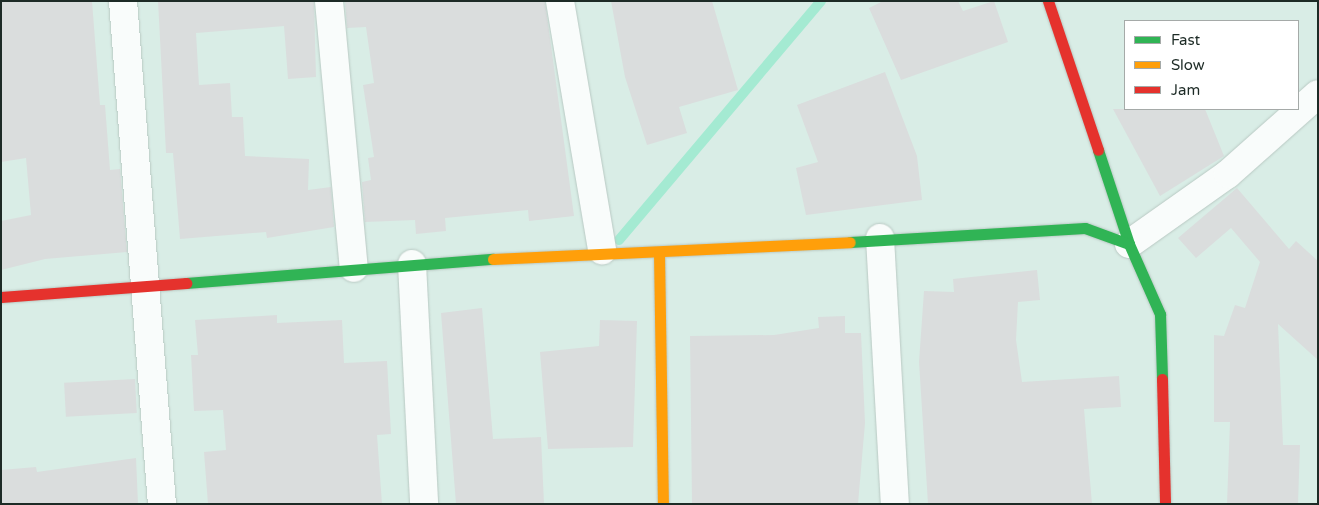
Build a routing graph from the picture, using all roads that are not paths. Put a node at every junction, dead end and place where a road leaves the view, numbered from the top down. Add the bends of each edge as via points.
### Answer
1 (123, 1) edge
2 (329, 1) edge
3 (560, 1) edge
4 (1048, 1) edge
5 (1318, 94) edge
6 (880, 238) junction
7 (1129, 244) junction
8 (602, 250) junction
9 (659, 253) junction
10 (412, 264) junction
11 (354, 268) junction
12 (147, 283) junction
13 (1, 298) edge
14 (162, 504) edge
15 (424, 504) edge
16 (663, 504) edge
17 (895, 504) edge
18 (1165, 504) edge

1 - 12 street
2 - 11 street
3 - 8 street
4 - 7 street
5 - 7 street via 1228,174
6 - 7 street via 1085,228
6 - 9 street
6 - 17 street
7 - 18 street via 1160,314
8 - 9 street
8 - 10 street
9 - 16 street
10 - 11 street
10 - 15 street
11 - 12 street
12 - 13 street
12 - 14 street

